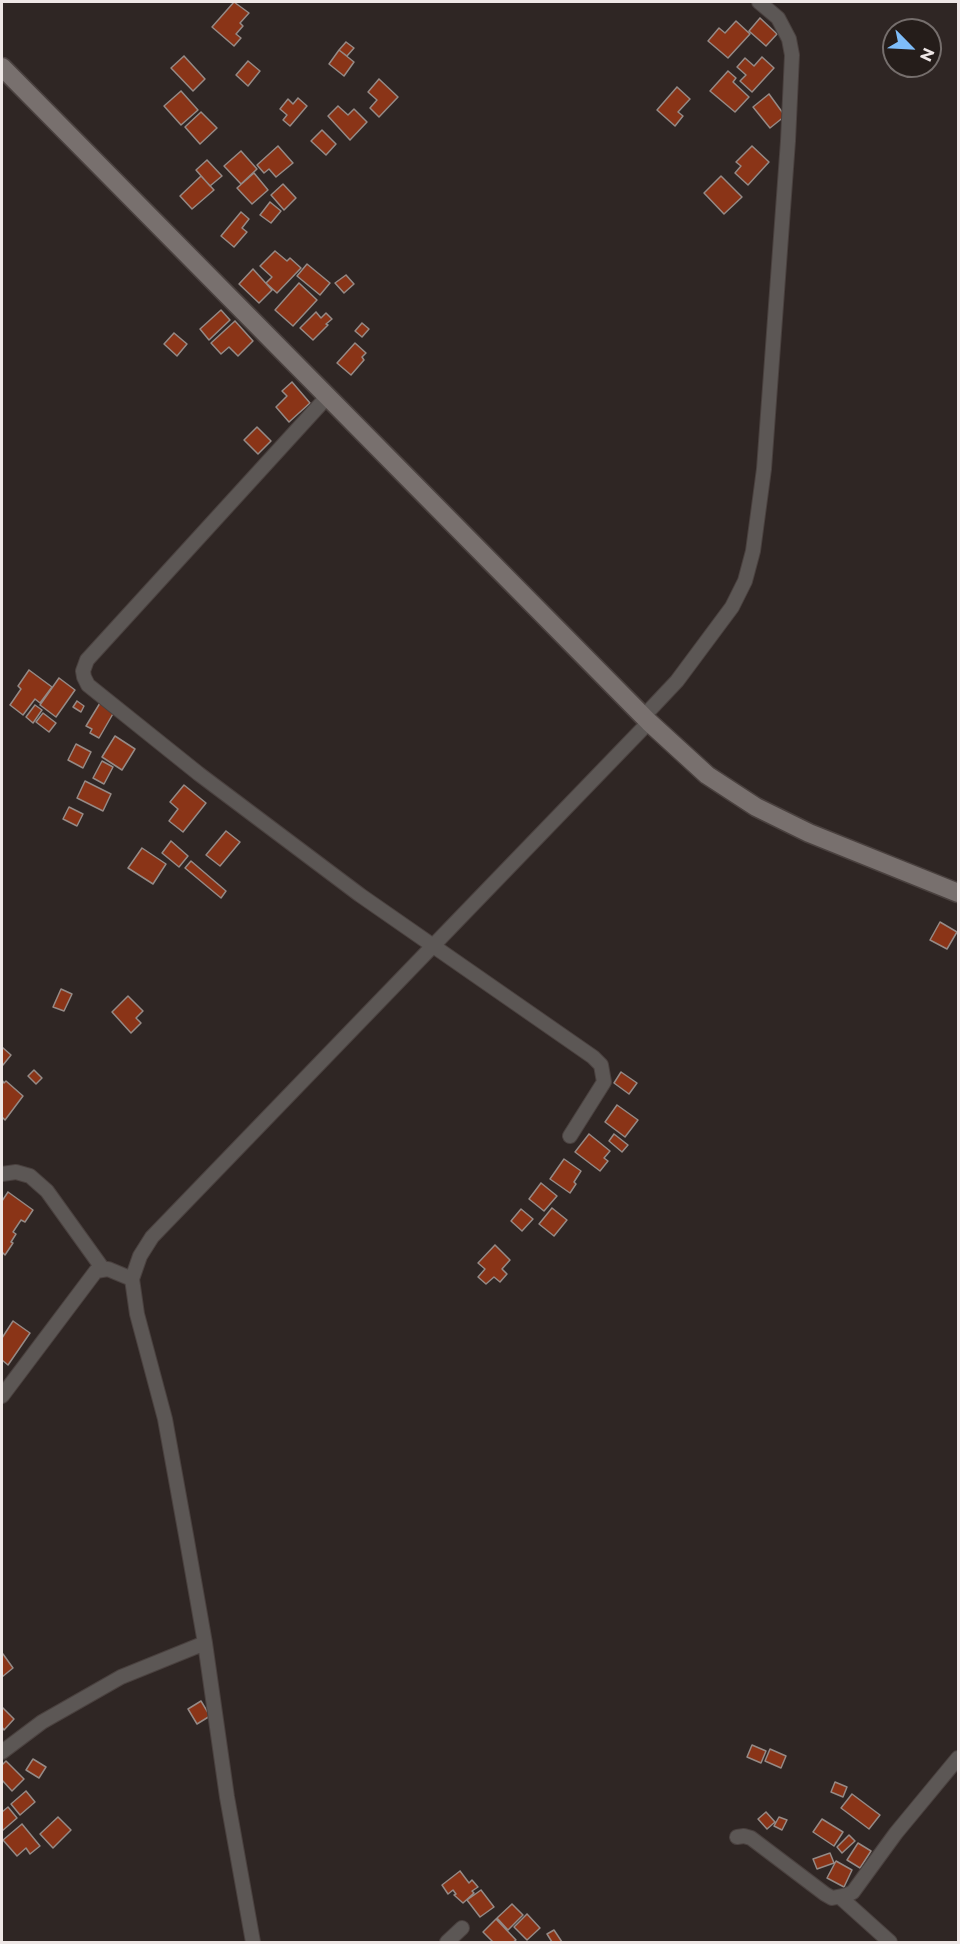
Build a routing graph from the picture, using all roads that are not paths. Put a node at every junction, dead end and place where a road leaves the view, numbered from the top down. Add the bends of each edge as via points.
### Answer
1 (759, 2) edge
2 (2, 67) edge
3 (327, 397) junction
4 (647, 719) junction
5 (958, 893) edge
6 (433, 946) junction
7 (570, 1136) dead end
8 (2, 1174) edge
9 (103, 1269) junction
10 (132, 1279) junction
11 (2, 1396) edge
12 (205, 1643) junction
13 (2, 1752) edge
14 (958, 1758) edge
15 (737, 1837) dead end
16 (840, 1897) junction
17 (462, 1928) dead end
18 (253, 1942) edge
19 (447, 1942) edge
20 (890, 1942) edge

1 - 4 street via 778,18 792,55 764,469 753,551 745,581 732,607
2 - 3 main road
3 - 4 main road
3 - 6 street via 87,660 84,677 88,685 199,774
4 - 5 main road via 707,775 756,807 809,833
4 - 6 street
6 - 7 street via 601,1065 604,1082
6 - 10 street via 152,1237
8 - 9 street via 30,1176 47,1191
9 - 10 street
9 - 11 street via 96,1271 83,1286
10 - 12 street via 137,1314 165,1419
12 - 13 street via 121,1677 42,1722
12 - 18 street
14 - 16 street via 853,1892
15 - 16 street via 751,1838 825,1894
16 - 20 street
17 - 19 street

